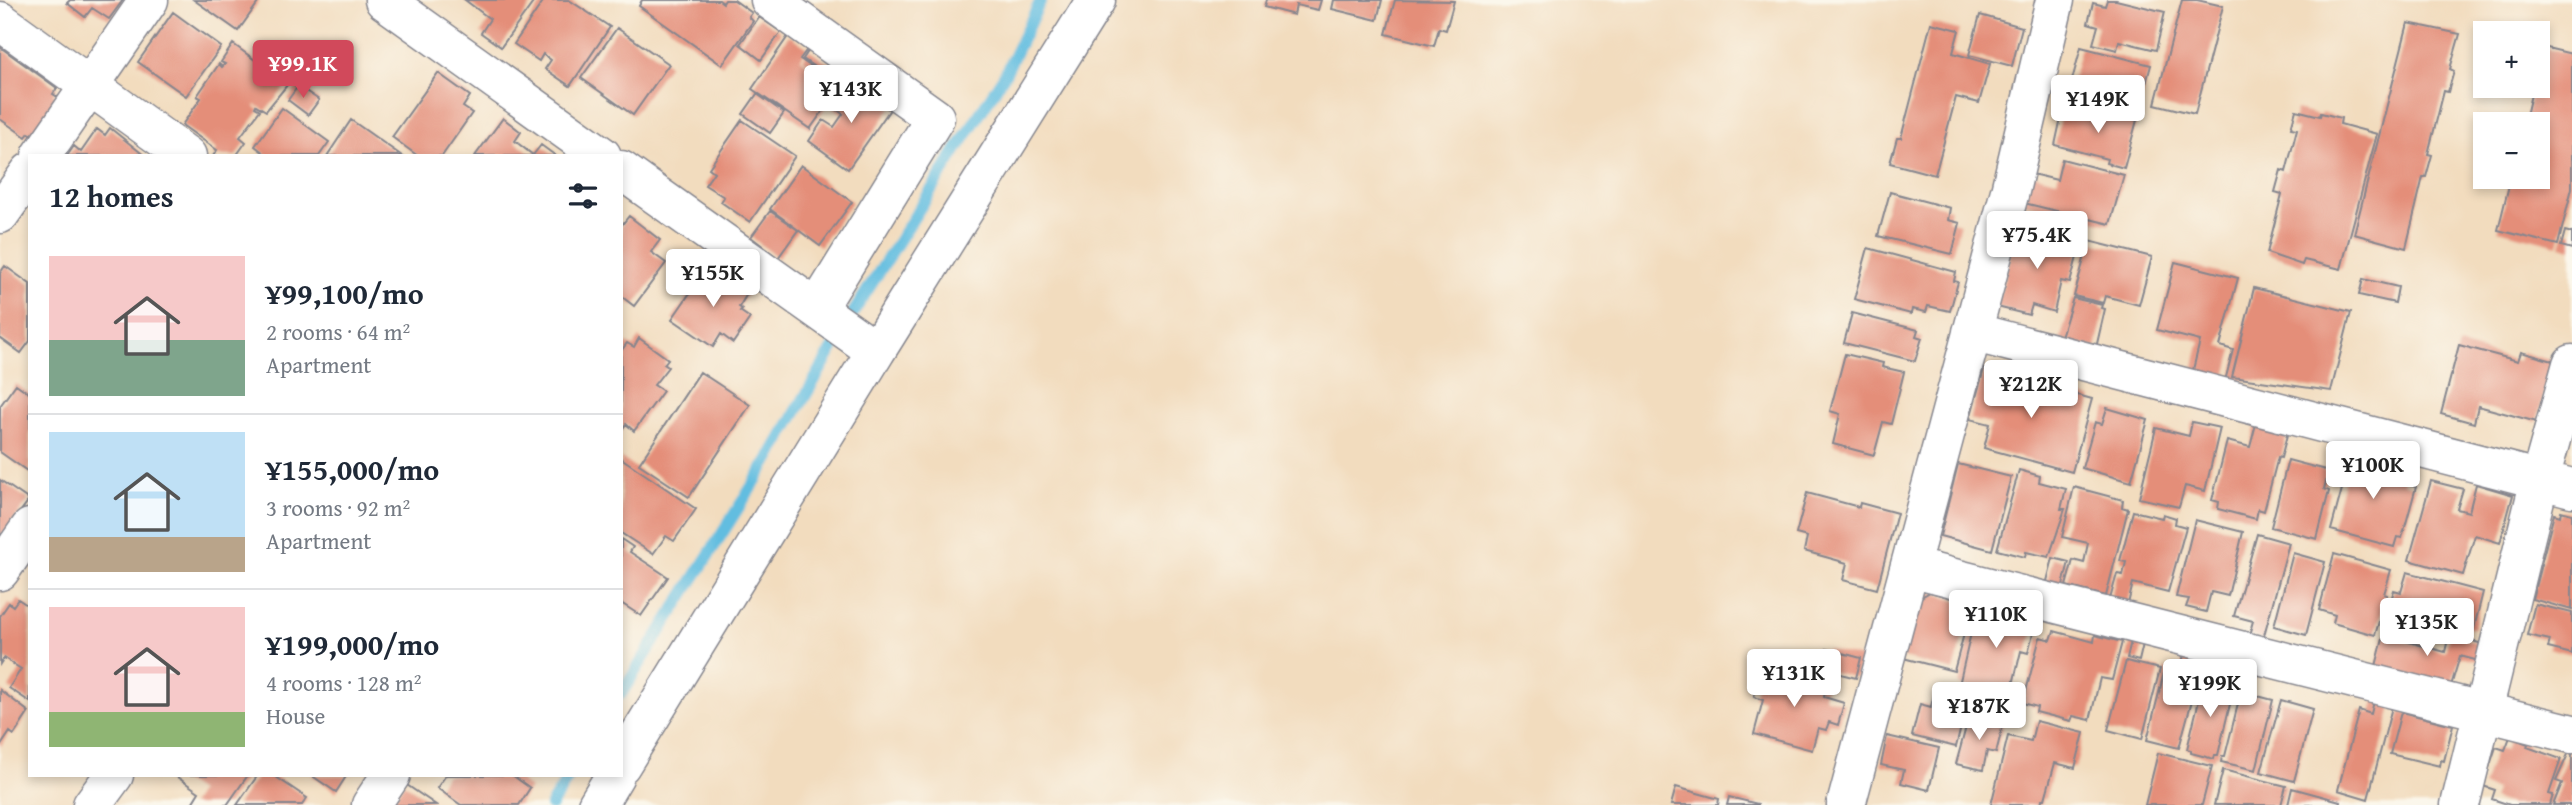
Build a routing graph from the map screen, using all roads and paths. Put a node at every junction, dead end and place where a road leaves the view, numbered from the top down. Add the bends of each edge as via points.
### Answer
1 (149, 0) edge
2 (769, 0) edge
3 (1096, 0) edge
4 (2055, 0) edge
5 (402, 5) edge
6 (0, 21) edge
7 (91, 85) junction
8 (42, 154) edge
9 (184, 154) edge
10 (598, 154) edge
11 (623, 171) edge
12 (28, 175) edge
13 (0, 214) edge
14 (817, 309) junction
15 (1972, 332) junction
16 (876, 351) junction
17 (2572, 364) edge
18 (2556, 483) edge
19 (28, 531) edge
20 (1910, 567) junction
21 (0, 571) edge
22 (2483, 710) junction
23 (2572, 734) edge
24 (623, 762) edge
25 (113, 777) edge
26 (390, 777) edge
27 (614, 777) edge
28 (1853, 804) edge
29 (92, 805) edge
30 (371, 805) edge
31 (597, 805) edge
32 (2460, 805) edge

1 - 7 street
2 - 14 street via 935,118
3 - 16 street
4 - 15 street
5 - 10 street
6 - 7 street
7 - 8 street
7 - 9 street
11 - 14 street
12 - 13 street
14 - 16 street
15 - 18 street
15 - 20 street
16 - 24 street
17 - 18 street
18 - 22 street
19 - 21 street
20 - 22 street
20 - 28 street
22 - 23 street
22 - 32 street
25 - 29 street
26 - 30 street
27 - 31 street

